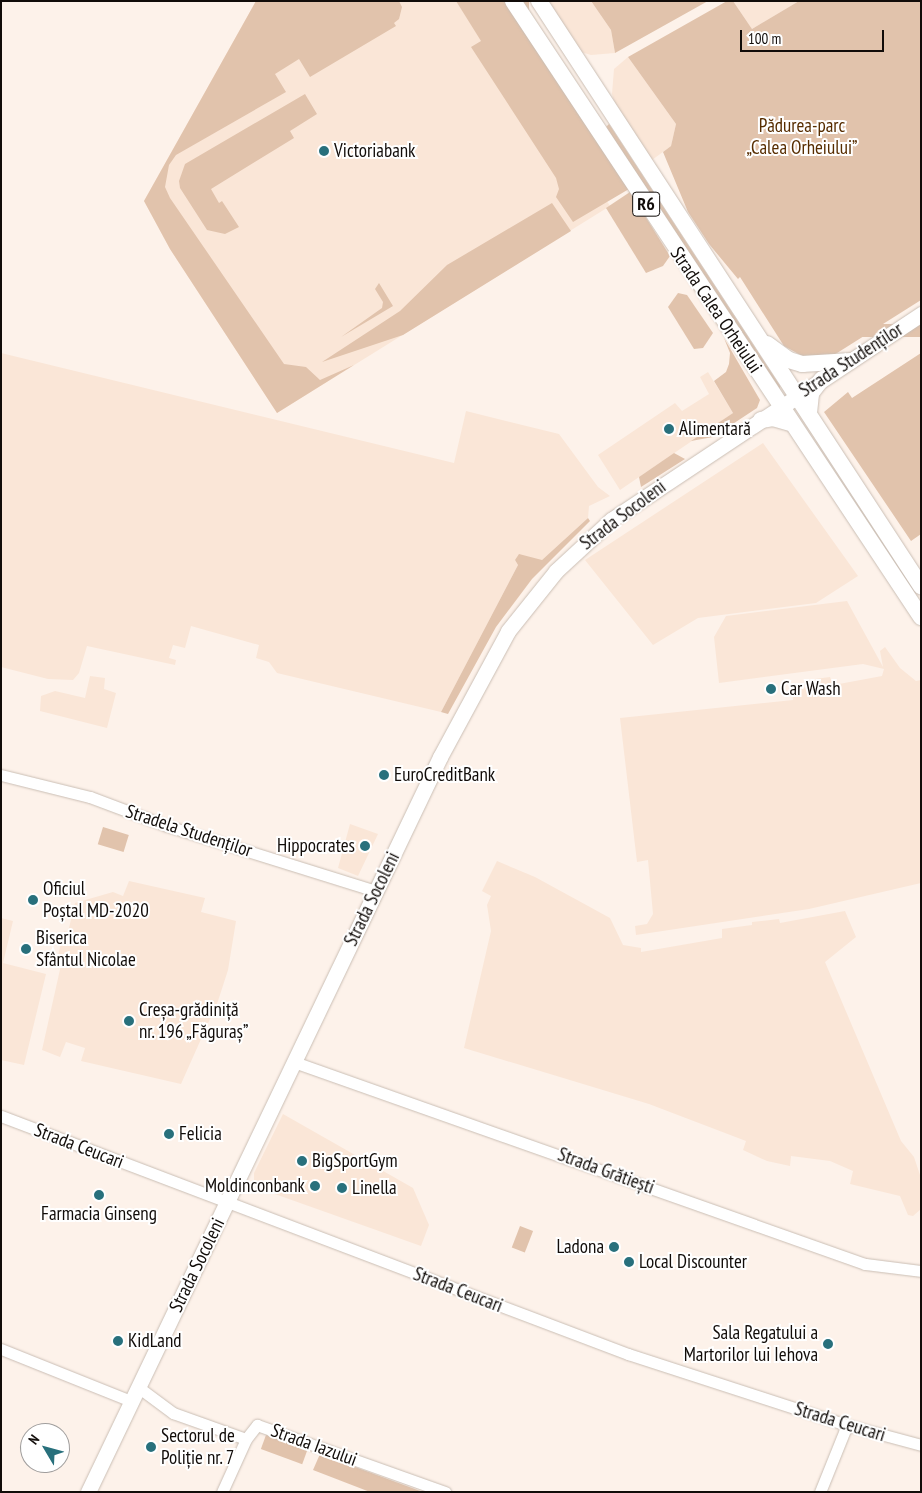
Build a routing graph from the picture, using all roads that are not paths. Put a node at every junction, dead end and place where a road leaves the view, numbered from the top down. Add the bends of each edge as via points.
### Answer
1 (513, 1) edge
2 (538, 1) edge
3 (604, 102) junction
4 (586, 113) junction
5 (921, 314) edge
6 (756, 335) junction
7 (851, 361) junction
8 (822, 379) junction
9 (797, 396) junction
10 (781, 406) junction
11 (808, 413) junction
12 (761, 420) junction
13 (791, 423) junction
14 (921, 586) edge
15 (921, 617) edge
16 (1, 775) edge
17 (376, 891) junction
18 (294, 1062) junction
19 (1, 1116) edge
20 (226, 1203) junction
21 (921, 1271) edge
22 (1, 1349) edge
23 (138, 1387) junction
24 (131, 1401) junction
25 (847, 1425) junction
26 (246, 1439) junction
27 (921, 1445) edge
28 (88, 1492) edge
29 (222, 1492) edge
30 (446, 1492) edge
31 (820, 1492) edge

1 - 4 highway, Strada Calea Orheiului / R6
2 - 3 highway, Strada Calea Orheiului / R6
3 - 4 highway
3 - 6 highway, Strada Calea Orheiului / R6
4 - 10 highway, Strada Calea Orheiului / R6
5 - 7 main road, Strada Studenților
6 - 7 highway via 784,358 797,363
6 - 9 highway, Strada Calea Orheiului / R6
7 - 8 main road, Strada Studenților
8 - 9 main road, Strada Studenților
8 - 11 highway via 811,393
9 - 10 main road, Strada Studenților
9 - 11 highway, Strada Calea Orheiului / R6
10 - 12 main road, Strada Socoleni
10 - 13 highway, Strada Calea Orheiului / R6
11 - 14 highway, Strada Calea Orheiului / R6
12 - 13 highway via 773,418
12 - 17 main road, Strada Socoleni via 611,520 573,552 539,589 508,631 474,689
13 - 15 highway, Strada Calea Orheiului / R6
16 - 17 street, Stradela Studenților via 90,797 167,826
17 - 18 main road, Strada Socoleni
18 - 20 main road, Strada Socoleni
18 - 21 street, Strada Grătiești via 865,1264
19 - 20 street, Strada Ceucari
20 - 23 main road, Strada Socoleni
20 - 25 street, Strada Ceucari via 628,1354
22 - 24 street
23 - 24 main road, Strada Socoleni
23 - 26 street, Strada Iazului via 173,1413
24 - 28 main road, Strada Socoleni
25 - 27 street, Strada Ceucari
25 - 31 street
26 - 29 street
26 - 30 street, Strada Iazului via 257,1425

